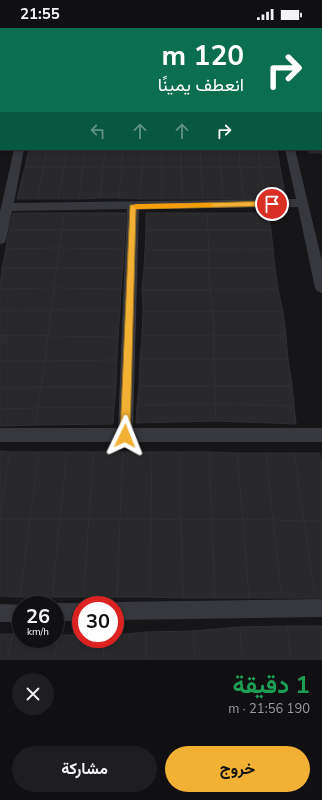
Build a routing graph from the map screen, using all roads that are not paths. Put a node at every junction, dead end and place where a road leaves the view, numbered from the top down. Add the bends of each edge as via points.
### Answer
1 (19, 150) edge
2 (290, 150) edge
3 (303, 203) junction
4 (133, 206) junction
5 (7, 207) junction
6 (0, 240) edge
7 (322, 288) edge
8 (322, 435) edge
9 (0, 436) edge
10 (125, 436) junction
11 (322, 608) edge
12 (124, 611) edge
13 (0, 613) edge
14 (12, 613) edge

1 - 5 street
2 - 3 street
3 - 4 street
3 - 7 street
4 - 5 street
4 - 10 street
5 - 6 street
8 - 10 street
9 - 10 street
11 - 12 street
13 - 14 street

